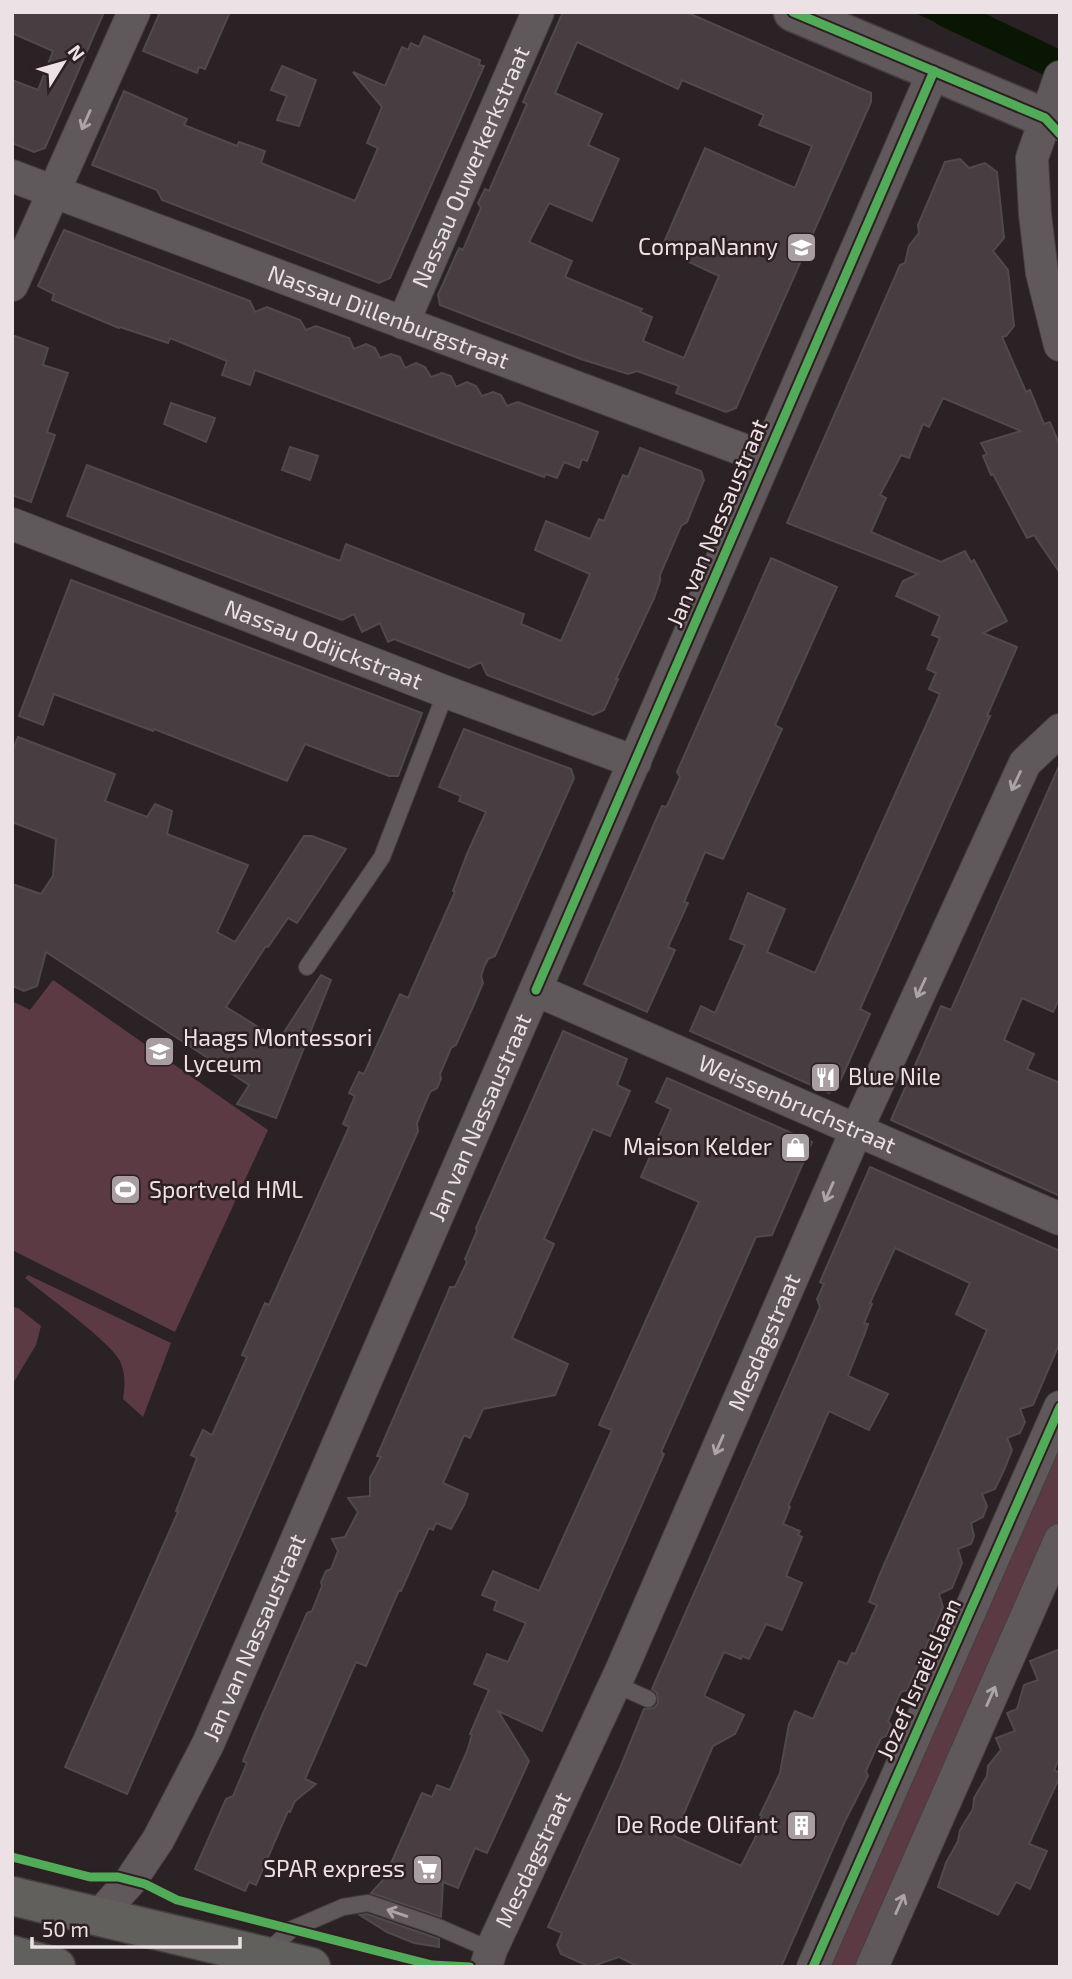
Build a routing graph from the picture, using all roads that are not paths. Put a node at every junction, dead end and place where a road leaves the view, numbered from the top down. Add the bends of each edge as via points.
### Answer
1 (134, 12) edge
2 (538, 12) edge
3 (793, 12) edge
4 (934, 71) junction
5 (1059, 79) edge
6 (1055, 124) edge
7 (12, 176) edge
8 (55, 192) junction
9 (12, 285) edge
10 (404, 323) junction
11 (1060, 345) edge
12 (765, 458) junction
13 (12, 524) edge
14 (446, 692) junction
15 (1060, 730) edge
16 (635, 762) junction
17 (307, 967) dead end
18 (536, 990) junction
19 (857, 1129) junction
20 (1060, 1219) edge
21 (1060, 1407) edge
22 (1060, 1540) edge
23 (618, 1677) junction
24 (648, 1699) dead end
25 (12, 1896) edge
26 (98, 1917) junction
27 (12, 1955) edge
28 (264, 1955) junction
29 (488, 1958) edge
30 (56, 1967) edge
31 (311, 1967) edge
32 (813, 1967) edge
33 (872, 1967) edge

1 -> 8 street
2 - 10 street, Nassau Ouwerkerkstraat
3 - 4 street
4 - 6 street
4 - 12 street, Jan van Nassaustraat
5 - 6 street
6 - 11 street via 1032,158 1042,273
7 - 8 street, Nassau Dillenburgstraat
8 - 9 street
8 - 10 street, Nassau Dillenburgstraat
10 - 12 street, Nassau Dillenburgstraat
12 - 16 street, Jan van Nassaustraat
13 - 14 street, Nassau Odijckstraat
14 - 16 street, Nassau Odijckstraat
14 - 17 lane via 382,857
15 -> 19 street, Mesdagstraat via 1025,763
16 - 18 street, Jan van Nassaustraat
18 - 19 street, Weissenbruchstraat
18 - 26 street, Jan van Nassaustraat via 208,1744 158,1840
19 - 20 street, Weissenbruchstraat
19 -> 23 street, Mesdagstraat
21 - 32 street, Jozef Israëlslaan
33 -> 22 street
23 - 24 lane
23 - 29 street, Mesdagstraat
25 - 26 main road
26 - 28 main road
27 - 30 main road
29 -> 28 lane via 438,1927 368,1903 343,1907 292,1929
28 - 31 main road

